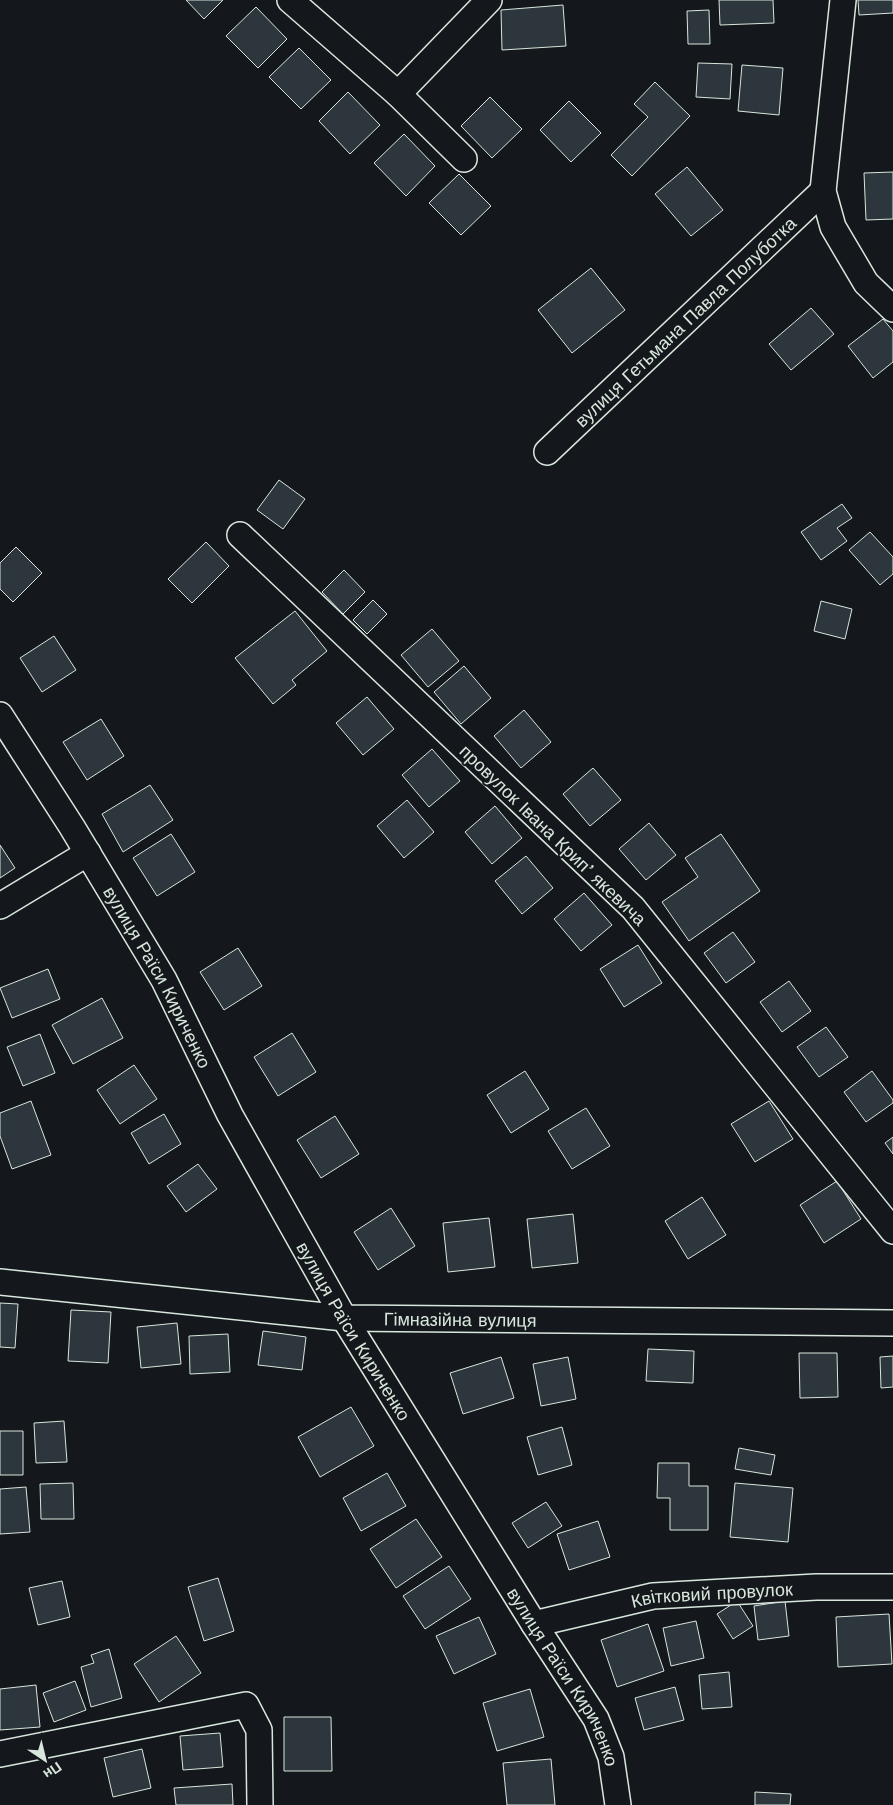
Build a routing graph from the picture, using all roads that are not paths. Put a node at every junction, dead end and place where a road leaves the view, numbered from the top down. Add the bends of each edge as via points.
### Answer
1 (290, 0) edge
2 (489, 0) edge
3 (843, 0) edge
4 (398, 94) junction
5 (464, 159) dead end
6 (823, 192) junction
7 (893, 309) edge
8 (547, 452) dead end
9 (240, 535) dead end
10 (0, 715) edge
11 (88, 853) junction
12 (0, 906) edge
13 (893, 1231) edge
14 (0, 1282) edge
15 (344, 1318) junction
16 (893, 1322) edge
17 (893, 1587) edge
18 (534, 1624) junction
19 (0, 1754) edge
20 (260, 1805) edge
21 (618, 1805) edge

1 - 4 street
2 - 4 street
3 - 6 street
4 - 5 street
6 - 7 street via 833,227 866,283
6 - 8 street, вулиця Гетьмана Павла Полуботка
9 - 13 street, провулок Івана Крипʼякевича via 633,908
10 - 11 street, вулиця Раїси Кириченко
11 - 12 street
11 - 15 street, вулиця Раїси Кириченко via 164,980 230,1115
14 - 15 street, Гімназійна вулиця
15 - 16 street, Гімназійна вулиця
15 - 18 street, вулиця Раїси Кириченко
17 - 18 street, Квітковий провулок via 653,1596
18 - 21 street, вулиця Раїси Кириченко via 596,1719 612,1757
19 - 20 street via 246,1705 259,1730

